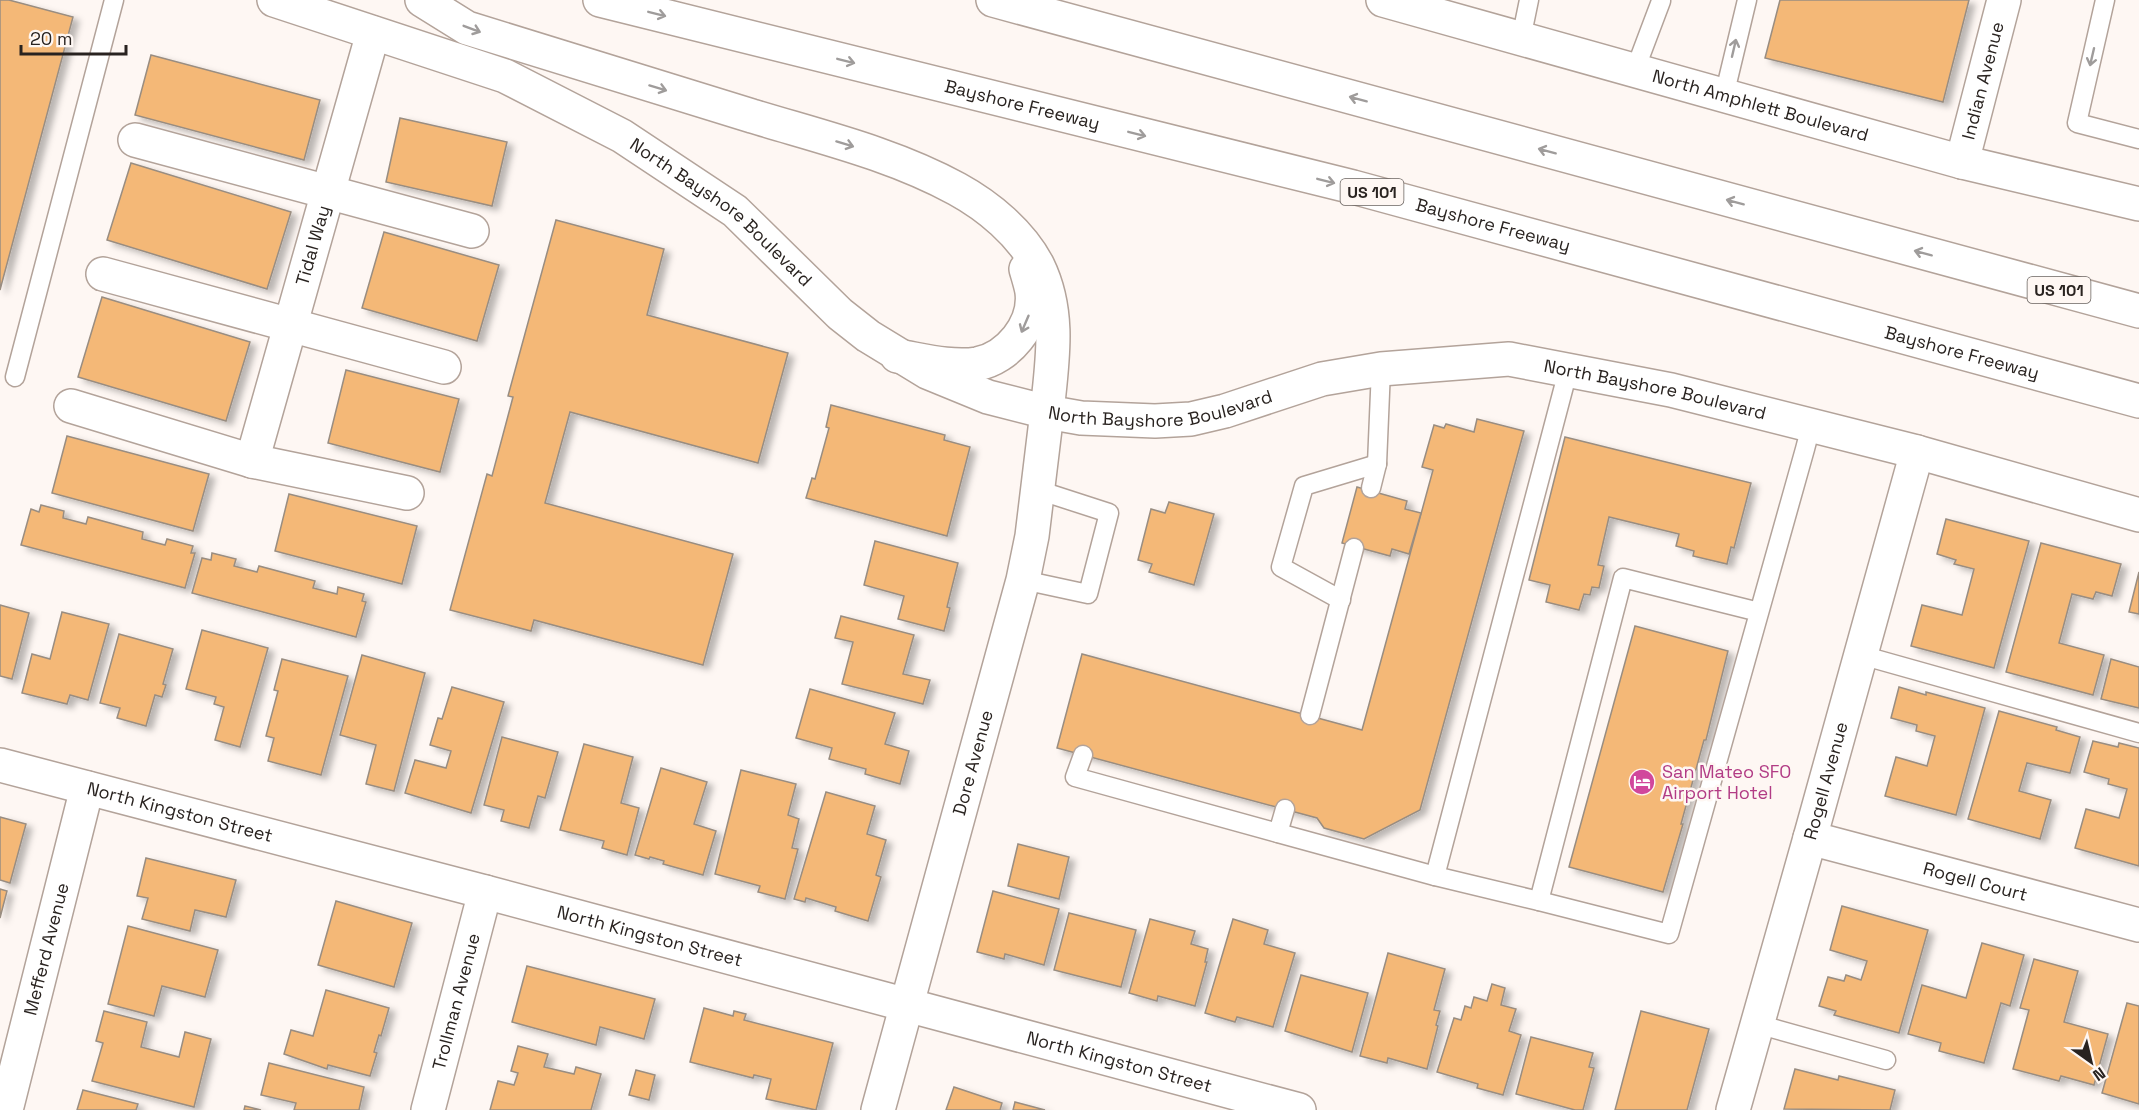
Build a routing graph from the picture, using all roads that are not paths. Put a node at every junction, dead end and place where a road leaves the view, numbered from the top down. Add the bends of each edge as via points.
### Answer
1 (114, 0) edge
2 (274, 0) edge
3 (422, 0) edge
4 (600, 0) edge
5 (993, 0) edge
6 (1383, 0) edge
7 (1529, 0) edge
8 (1747, 0) edge
9 (2004, 0) edge
10 (2105, 0) edge
11 (1661, 1) edge
12 (373, 33) junction
13 (1521, 39) junction
14 (1635, 70) junction
15 (1724, 96) junction
16 (2139, 139) edge
17 (135, 140) dead end
18 (1962, 162) junction
19 (958, 189) junction
20 (328, 192) junction
21 (2139, 204) edge
22 (472, 231) dead end
23 (1979, 269) junction
24 (102, 274) dead end
25 (2139, 298) edge
26 (2139, 311) edge
27 (291, 325) junction
28 (897, 356) junction
29 (444, 367) dead end
30 (1381, 369) junction
31 (1568, 371) junction
32 (15, 377) dead end
33 (2139, 401) edge
34 (71, 406) dead end
35 (1047, 412) junction
36 (1811, 426) junction
37 (1917, 452) junction
38 (252, 461) junction
39 (1377, 464) junction
40 (1371, 488) dead end
41 (1038, 490) junction
42 (407, 493) dead end
43 (2139, 515) edge
44 (1354, 548) dead end
45 (1023, 580) junction
46 (1341, 600) junction
47 (1759, 612) junction
48 (1861, 655) junction
49 (1310, 716) dead end
50 (2139, 734) edge
51 (1083, 755) dead end
52 (0, 765) edge
53 (87, 788) junction
54 (1285, 809) dead end
55 (1278, 833) junction
56 (1810, 838) junction
57 (1435, 876) junction
58 (485, 891) junction
59 (1539, 901) junction
60 (2139, 925) edge
61 (907, 1006) junction
62 (1757, 1024) junction
63 (1886, 1060) dead end
64 (6, 1110) edge
65 (428, 1110) edge
66 (878, 1110) edge
67 (1299, 1110) edge
68 (1732, 1110) edge

1 - 32 lane
2 - 12 main road, North Bayshore Boulevard
3 -> 19 main road via 466,28 878,154
4 -> 33 main road, Bayshore Freeway / US 101 via 1353,187
23 -> 5 main road, US 101
6 - 13 main road, North Amphlett Boulevard
7 - 13 lane
15 -> 8 lane
9 - 18 main road, Indian Avenue
10 -> 16 lane via 2077,123
11 - 14 lane
12 - 20 main road, Tidal Way
12 - 28 main road, North Bayshore Boulevard via 505,76 622,136 735,211 840,314
13 - 14 main road, North Amphlett Boulevard
14 - 15 main road, North Amphlett Boulevard
15 - 18 main road, North Amphlett Boulevard
17 - 20 main road
18 - 21 main road, North Amphlett Boulevard
19 -> 28 main road via 1003,230 1015,247 1032,294 1029,317 1019,338 1001,354 977,364
19 - 35 main road, Dore Avenue via 985,207 1023,243 1048,290 1054,340
20 - 22 main road
20 - 27 main road, Tidal Way
23 - 25 main road
23 - 26 main road, US 101
24 - 27 main road
27 - 29 main road
27 - 38 main road, Tidal Way
28 - 35 main road, North Bayshore Boulevard via 960,387
30 - 31 main road, North Bayshore Boulevard via 1509,360
30 - 35 main road, North Bayshore Boulevard via 1322,379 1191,419 1119,420
30 - 39 lane
31 - 36 main road, North Bayshore Boulevard via 1671,390
31 - 57 lane
34 - 38 main road
35 - 41 main road, Dore Avenue
36 - 37 main road, North Bayshore Boulevard
36 - 47 lane
37 - 43 main road, North Bayshore Boulevard
37 - 48 main road, Rogell Avenue
38 - 42 main road
39 - 40 lane
39 - 46 lane via 1304,486 1281,567
41 - 45 main road, Dore Avenue
41 - 45 lane via 1109,513 1088,594
44 - 46 lane
45 - 61 main road, Dore Avenue
46 - 49 lane
47 - 59 lane via 1669,934
47 - 59 lane via 1623,578
48 - 50 lane
48 - 56 main road, Rogell Avenue
51 - 55 lane via 1075,777
52 - 53 main road, North Kingston Street
53 - 58 main road, North Kingston Street
53 - 64 main road, Mefferd Avenue
54 - 55 lane
55 - 57 lane
56 - 60 main road, Rogell Court
56 - 62 main road, Rogell Avenue
57 - 59 lane
58 - 61 main road, North Kingston Street
58 - 65 main road, Trollman Avenue
61 - 66 main road, Dore Avenue
61 - 67 main road, North Kingston Street
62 - 63 lane
62 - 68 main road, Rogell Avenue

